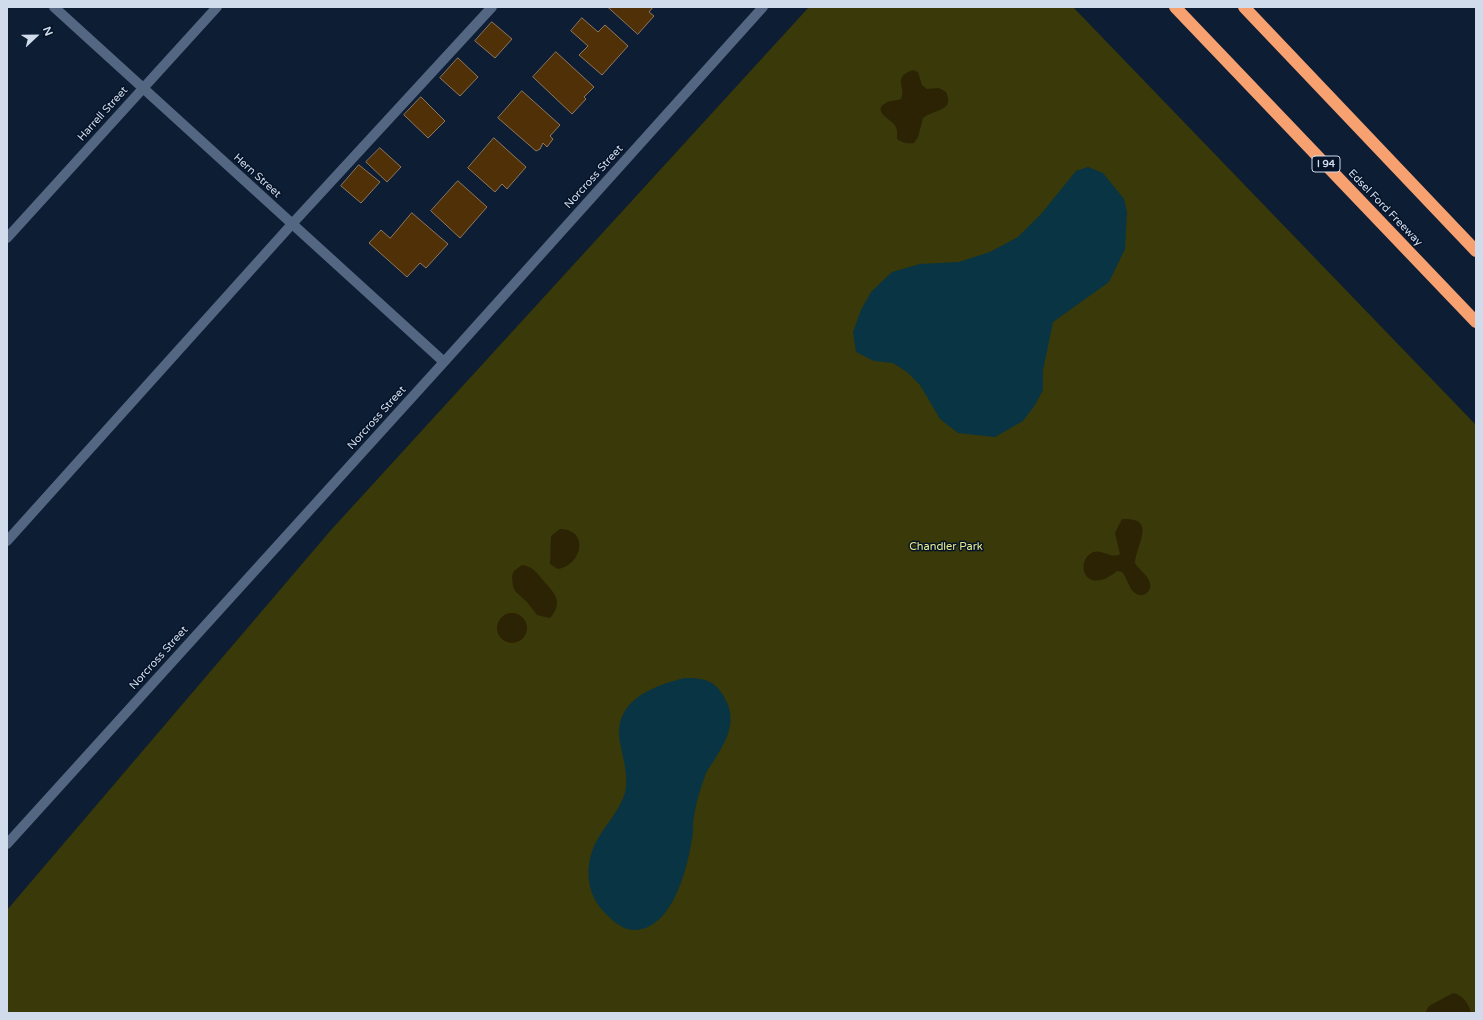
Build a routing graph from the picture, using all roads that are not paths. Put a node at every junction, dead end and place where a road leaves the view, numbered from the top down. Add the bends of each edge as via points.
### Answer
1 (54, 7) edge
2 (217, 7) edge
3 (492, 7) edge
4 (763, 7) edge
5 (1175, 7) edge
6 (1244, 7) edge
7 (143, 88) junction
8 (292, 224) junction
9 (7, 238) edge
10 (1476, 251) edge
11 (1476, 322) edge
12 (444, 362) junction
13 (7, 541) edge
14 (7, 844) edge

1 - 7 street, Hern Street
2 - 7 street, Harrell Street
3 - 8 street
4 - 12 street, Norcross Street
5 - 11 highway, Edsel Ford Freeway / I 94
6 - 10 highway
7 - 8 street, Hern Street
7 - 9 street, Harrell Street
8 - 12 street, Hern Street
8 - 13 street
12 - 14 street, Norcross Street

